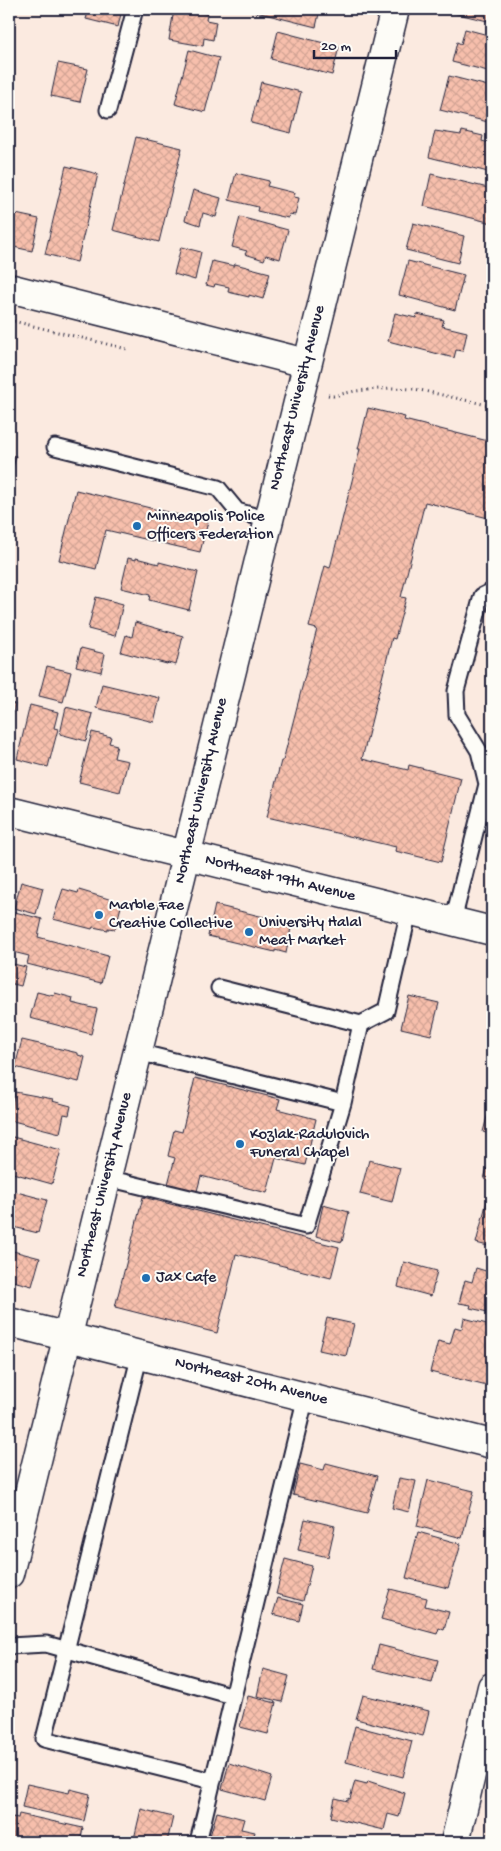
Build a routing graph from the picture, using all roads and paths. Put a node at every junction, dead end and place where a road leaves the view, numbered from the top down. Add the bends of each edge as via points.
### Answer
1 (135, 9) edge
2 (395, 9) edge
3 (108, 110) dead end
4 (9, 288) edge
5 (306, 363) junction
6 (333, 396) dead end
7 (492, 406) edge
8 (55, 447) dead end
9 (268, 520) junction
10 (492, 591) edge
11 (9, 811) edge
12 (186, 856) junction
13 (409, 911) junction
14 (453, 921) junction
15 (492, 931) edge
16 (219, 988) dead end
17 (362, 1024) junction
18 (138, 1052) junction
19 (343, 1103) junction
20 (107, 1178) junction
21 (9, 1322) edge
22 (67, 1336) junction
23 (140, 1354) junction
24 (306, 1396) junction
25 (492, 1444) edge
26 (9, 1569) edge
27 (9, 1646) edge
28 (67, 1650) junction
29 (492, 1687) edge
30 (233, 1696) junction
31 (212, 1781) junction
32 (198, 1842) edge
33 (455, 1842) edge

1 - 3 lane
2 - 5 main road, Northeast University Avenue
4 - 5 main road
5 - 9 main road, Northeast University Avenue
6 - 7 path via 355,391 415,389
8 - 9 lane via 218,488 237,510
9 - 12 main road, Northeast University Avenue
10 - 14 lane via 482,596 456,691 457,715 479,751 487,784
11 - 12 main road, Northeast 19th Avenue
12 - 13 main road, Northeast 19th Avenue
12 - 18 main road, Northeast University Avenue
13 - 14 main road, Northeast 19th Avenue
13 - 17 lane via 386,1011
14 - 15 main road, Northeast 19th Avenue
16 - 17 lane
17 - 19 lane
18 - 19 lane
18 - 20 main road, Northeast University Avenue
19 - 20 lane via 306,1226
20 - 22 main road, Northeast University Avenue
21 - 22 main road, Northeast 20th Avenue
22 - 23 main road, Northeast 20th Avenue
22 - 26 main road, Northeast University Avenue
23 - 24 main road, Northeast 20th Avenue
23 - 28 lane
24 - 25 main road, Northeast 20th Avenue
24 - 30 lane
27 - 28 lane via 46,1644
28 - 30 lane
28 - 31 lane via 44,1739
29 - 33 main road
30 - 31 lane
31 - 32 lane

